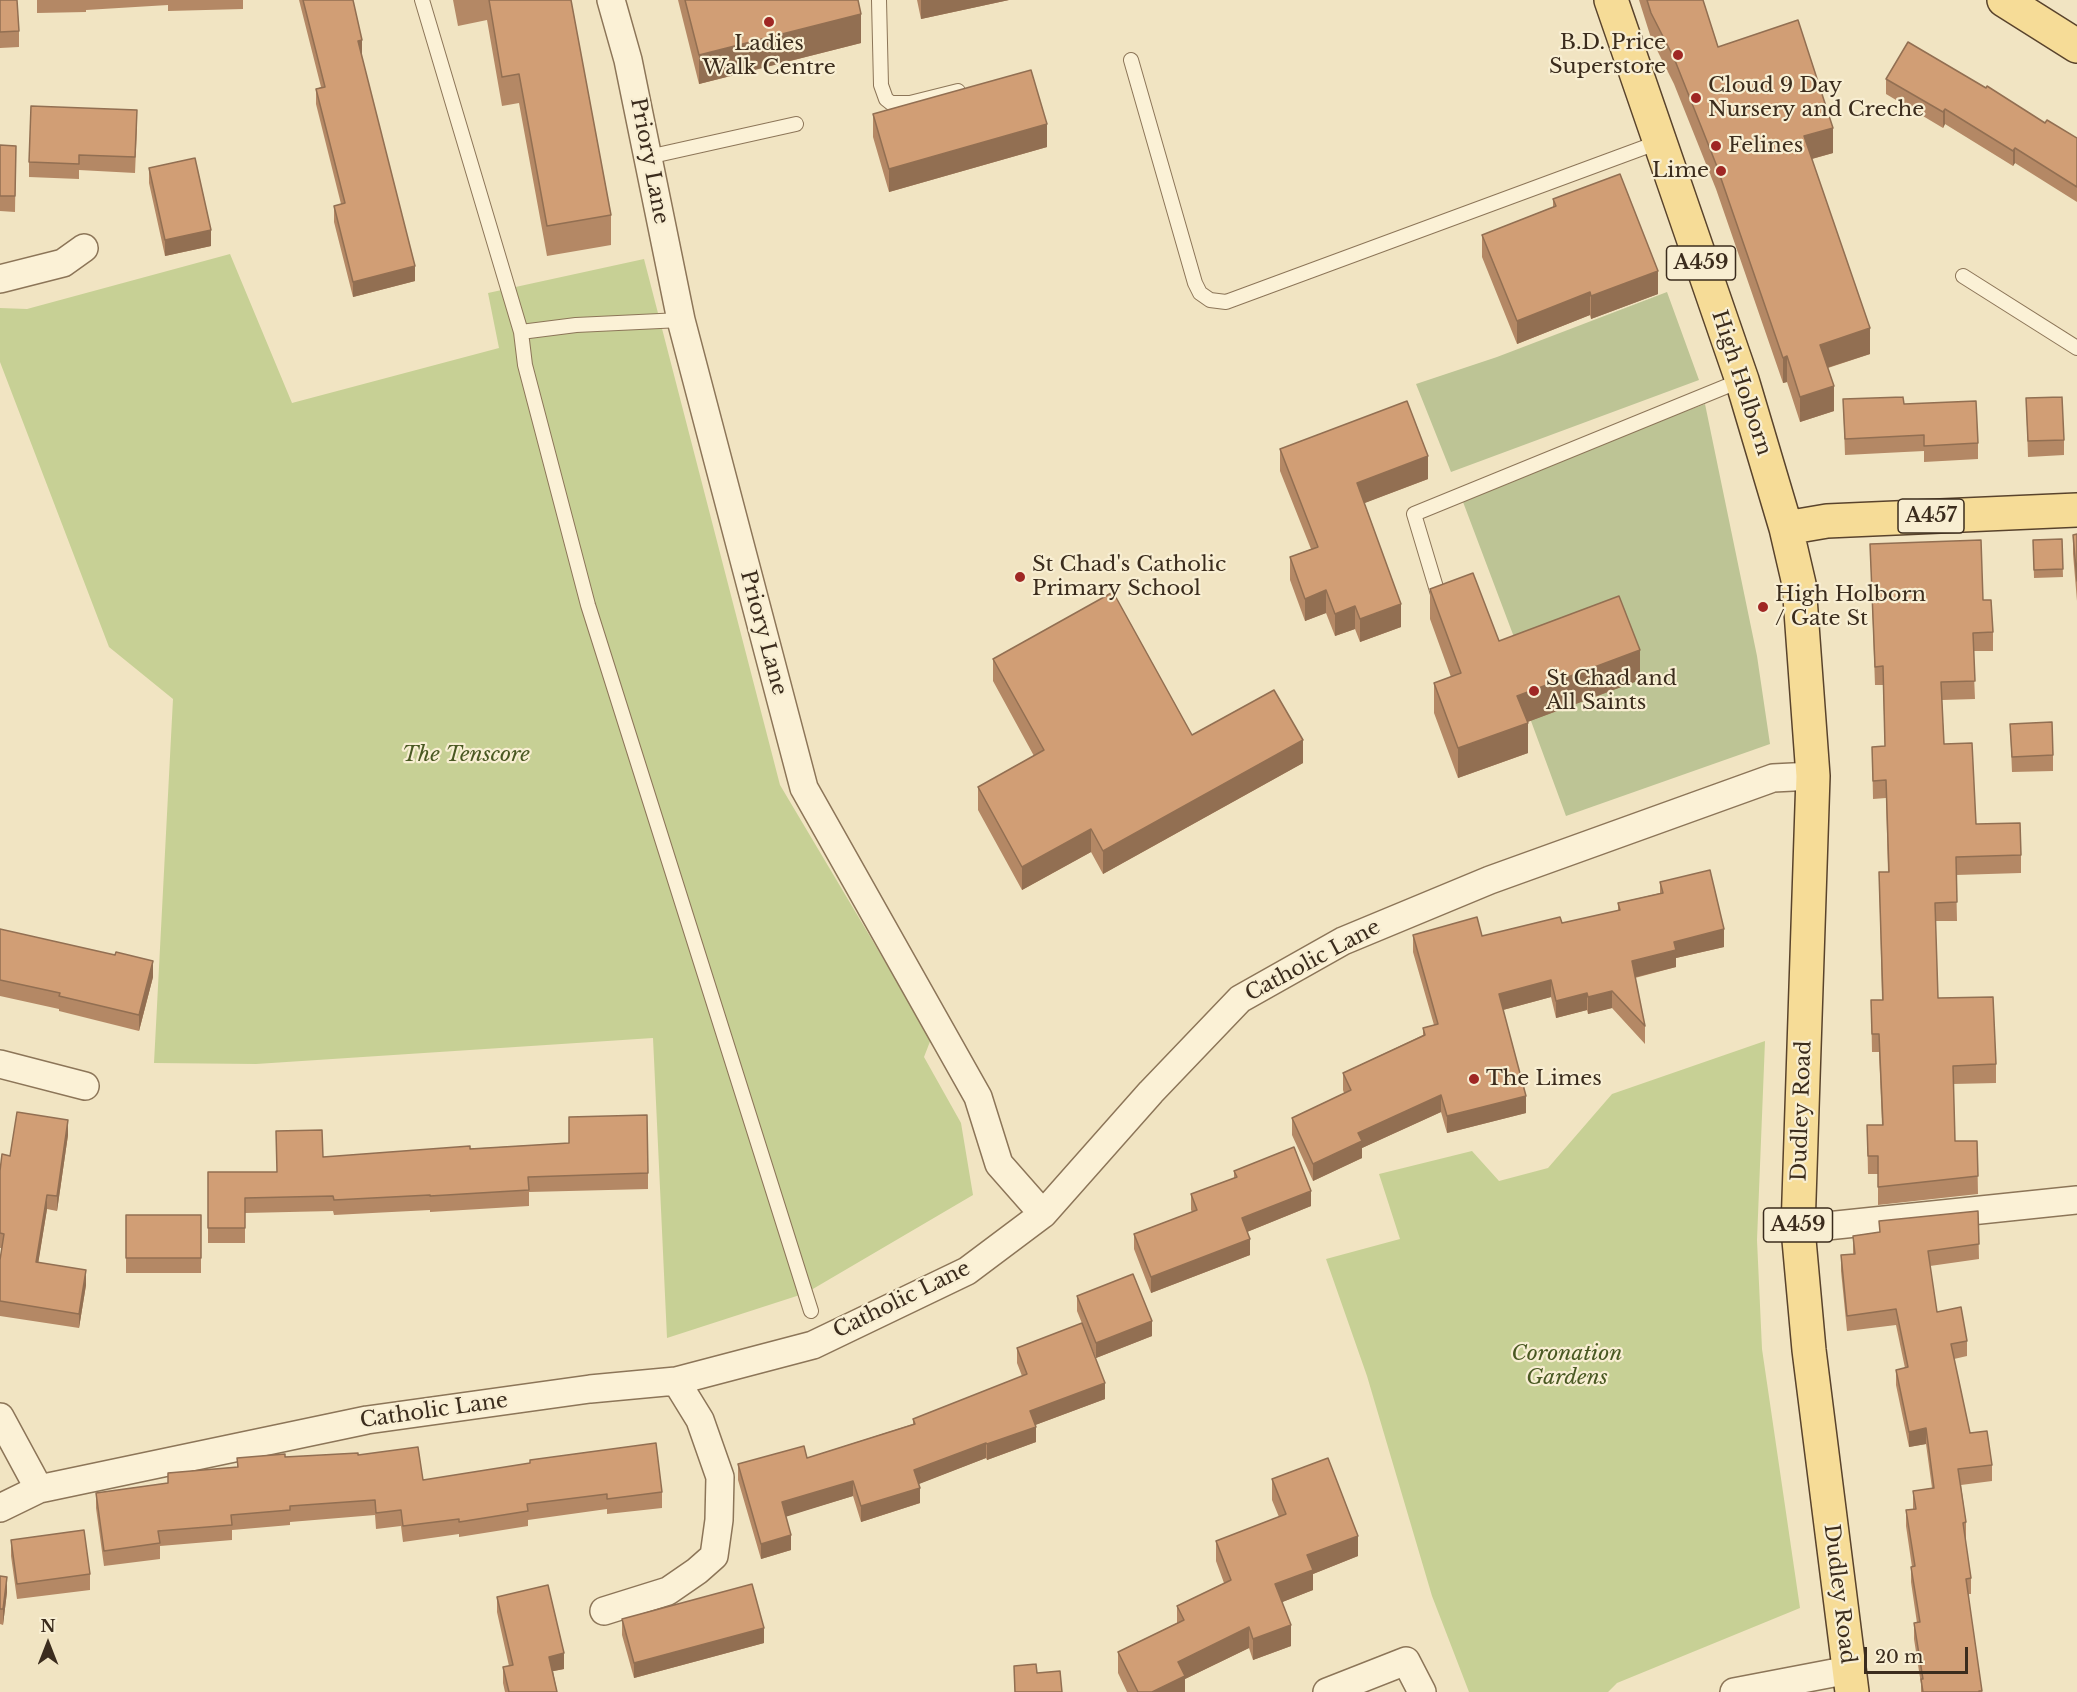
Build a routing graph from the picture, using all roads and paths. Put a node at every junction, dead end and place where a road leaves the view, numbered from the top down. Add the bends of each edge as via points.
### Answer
1 (422, 0) edge
2 (611, 0) edge
3 (879, 0) edge
4 (1611, 0) edge
5 (2004, 0) edge
6 (2077, 46) edge
7 (1131, 60) dead end
8 (972, 87) edge
9 (796, 124) dead end
10 (1659, 142) junction
11 (648, 157) junction
12 (84, 248) dead end
13 (1963, 276) dead end
14 (0, 279) edge
15 (681, 320) junction
16 (521, 332) junction
17 (2077, 348) edge
18 (1742, 380) junction
19 (2077, 510) edge
20 (1786, 528) junction
21 (1438, 594) edge
22 (1813, 776) junction
23 (0, 1064) edge
24 (85, 1086) dead end
25 (2077, 1200) edge
26 (1043, 1214) junction
27 (1798, 1229) junction
28 (810, 1311) dead end
29 (676, 1382) junction
30 (0, 1417) edge
31 (39, 1489) junction
32 (0, 1508) edge
33 (604, 1611) dead end
34 (1850, 1681) edge
35 (1327, 1692) edge
36 (1422, 1692) edge
37 (1734, 1692) edge

1 - 16 lane
2 - 11 street, Priory Lane
3 - 8 lane via 881,85 886,99 891,103 910,103
4 - 10 main road, High Holborn / A459
5 - 6 main road
7 - 10 lane via 1195,283 1210,300 1226,302
9 - 11 lane
10 - 18 main road, High Holborn / A459
11 - 15 street, Priory Lane
12 - 14 street via 63,262
13 - 17 lane
15 - 16 lane
15 - 26 street, Priory Lane via 804,788 978,1096 999,1164
16 - 28 lane via 525,365 588,605
18 - 20 main road, High Holborn / A459
18 - 21 lane via 1414,514
19 - 20 main road, A457 via 1827,521
20 - 22 main road, Dudley Road / A459 via 1799,584
22 - 26 street, Catholic Lane via 1773,778 1490,880 1343,941 1240,999
22 - 27 main road, Dudley Road / A459
23 - 24 street
25 - 27 street
26 - 29 street, Catholic Lane via 967,1271 813,1345
27 - 34 main road, Dudley Road / A459
29 - 31 street, Catholic Lane via 590,1389 367,1420
29 - 33 street via 700,1420 720,1477 714,1556 668,1591
30 - 31 street
31 - 32 street, Catholic Lane
34 - 37 street
35 - 36 street via 1406,1661

